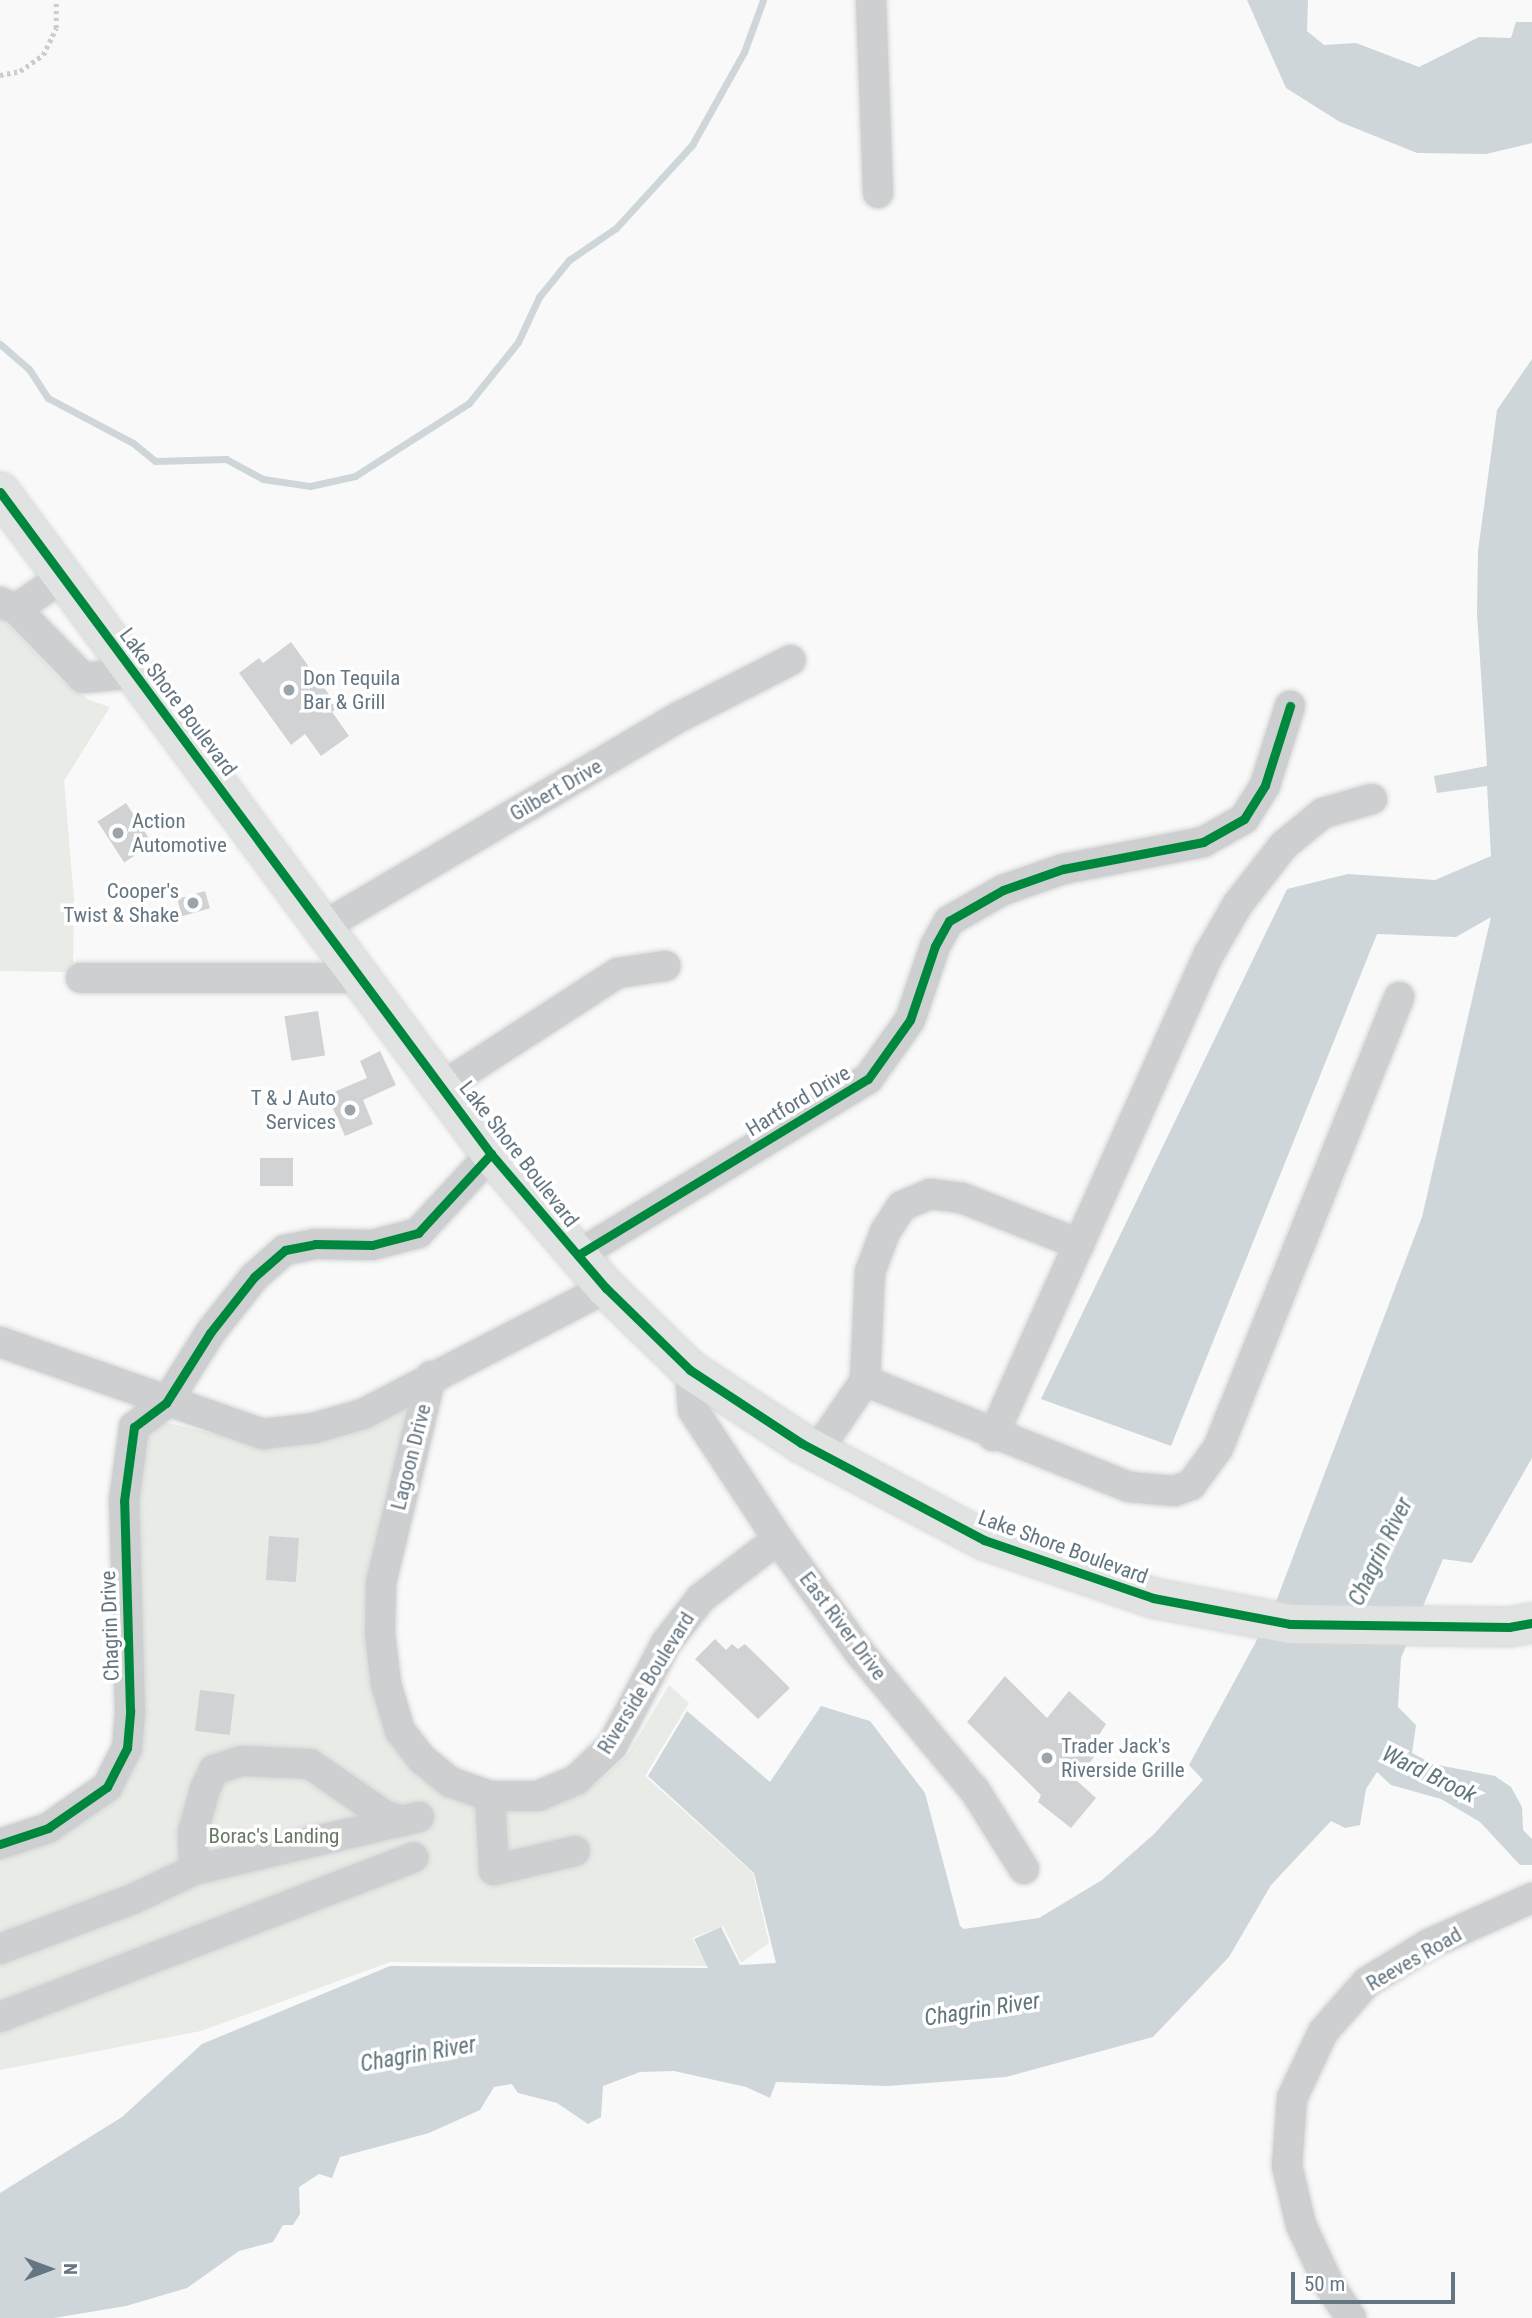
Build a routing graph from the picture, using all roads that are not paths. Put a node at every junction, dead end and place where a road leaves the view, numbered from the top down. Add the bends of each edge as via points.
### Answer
1 (871, 0) edge
2 (878, 193) dead end
3 (0, 494) edge
4 (64, 577) junction
5 (8, 605) edge
6 (791, 660) dead end
7 (135, 673) junction
8 (1290, 706) dead end
9 (1372, 799) dead end
10 (324, 926) junction
11 (664, 966) dead end
12 (81, 978) dead end
13 (362, 978) junction
14 (1399, 997) dead end
15 (443, 1086) junction
16 (491, 1153) junction
17 (1079, 1244) junction
18 (578, 1255) junction
19 (606, 1288) junction
20 (0, 1342) edge
21 (690, 1370) junction
22 (431, 1376) junction
23 (864, 1381) junction
24 (166, 1403) junction
25 (993, 1436) junction
26 (817, 1451) junction
27 (778, 1539) junction
28 (1521, 1625) edge
29 (400, 1731) joint
30 (491, 1796) junction
31 (0, 1844) edge
32 (575, 1851) dead end
33 (413, 1857) dead end
34 (1024, 1869) dead end
35 (194, 1870) junction
36 (1532, 1898) edge
37 (0, 1949) edge
38 (0, 2017) edge
39 (1351, 2318) edge

1 - 2 street
3 - 4 main road, Lake Shore Boulevard
4 - 5 street
4 - 7 main road, Lake Shore Boulevard
5 - 7 street via 83,678
6 - 10 street, Gilbert Drive via 681,716
7 - 10 main road, Lake Shore Boulevard
8 - 18 street, Hartford Drive via 1265,785 1244,819 1203,842 1063,869 1003,890 949,921 935,946 910,1020 868,1079
9 - 17 street via 1323,813 1284,845 1238,904 1209,954
10 - 13 main road, Lake Shore Boulevard
11 - 15 street via 618,973
12 - 13 street
13 - 15 main road, Lake Shore Boulevard
14 - 25 street via 1218,1448 1191,1485 1174,1491 1129,1487
15 - 16 main road, Lake Shore Boulevard
16 - 18 main road, Lake Shore Boulevard
16 - 24 street, Chagrin Drive via 418,1233 383,1244 315,1244 285,1250 239,1296
17 - 23 street via 962,1198 930,1194 902,1206 885,1232 870,1272
17 - 25 street
18 - 19 main road, Lake Shore Boulevard
19 - 21 main road, Lake Shore Boulevard
19 - 22 street, Lagoon Drive
20 - 24 street
21 - 26 main road, Lake Shore Boulevard
21 - 27 street, East River Drive via 693,1410
22 - 24 street via 363,1414 314,1428 263,1434
22 - 29 street, Lagoon Drive via 381,1582 386,1684
23 - 25 street
23 - 26 street
24 - 31 street, Chagrin Drive via 134,1427 124,1501 127,1748 107,1787 48,1828
26 - 28 main road, Lake Shore Boulevard via 984,1539 1153,1598 1290,1624
27 - 30 street, Riverside Boulevard via 701,1598 666,1643 611,1746 576,1780 538,1796
27 - 34 street, East River Drive via 860,1653 975,1791
29 - 30 street, Riverside Boulevard via 423,1760 450,1782
30 - 32 street via 494,1870
33 - 38 street
35 - 35 street via 411,1819 384,1815 310,1763 242,1761 214,1770 205,1789 193,1832
35 - 37 street via 133,1899
36 - 39 street, Reeves Road via 1429,1944 1367,1982 1323,2032 1292,2098 1287,2166 1301,2225 1328,2283

